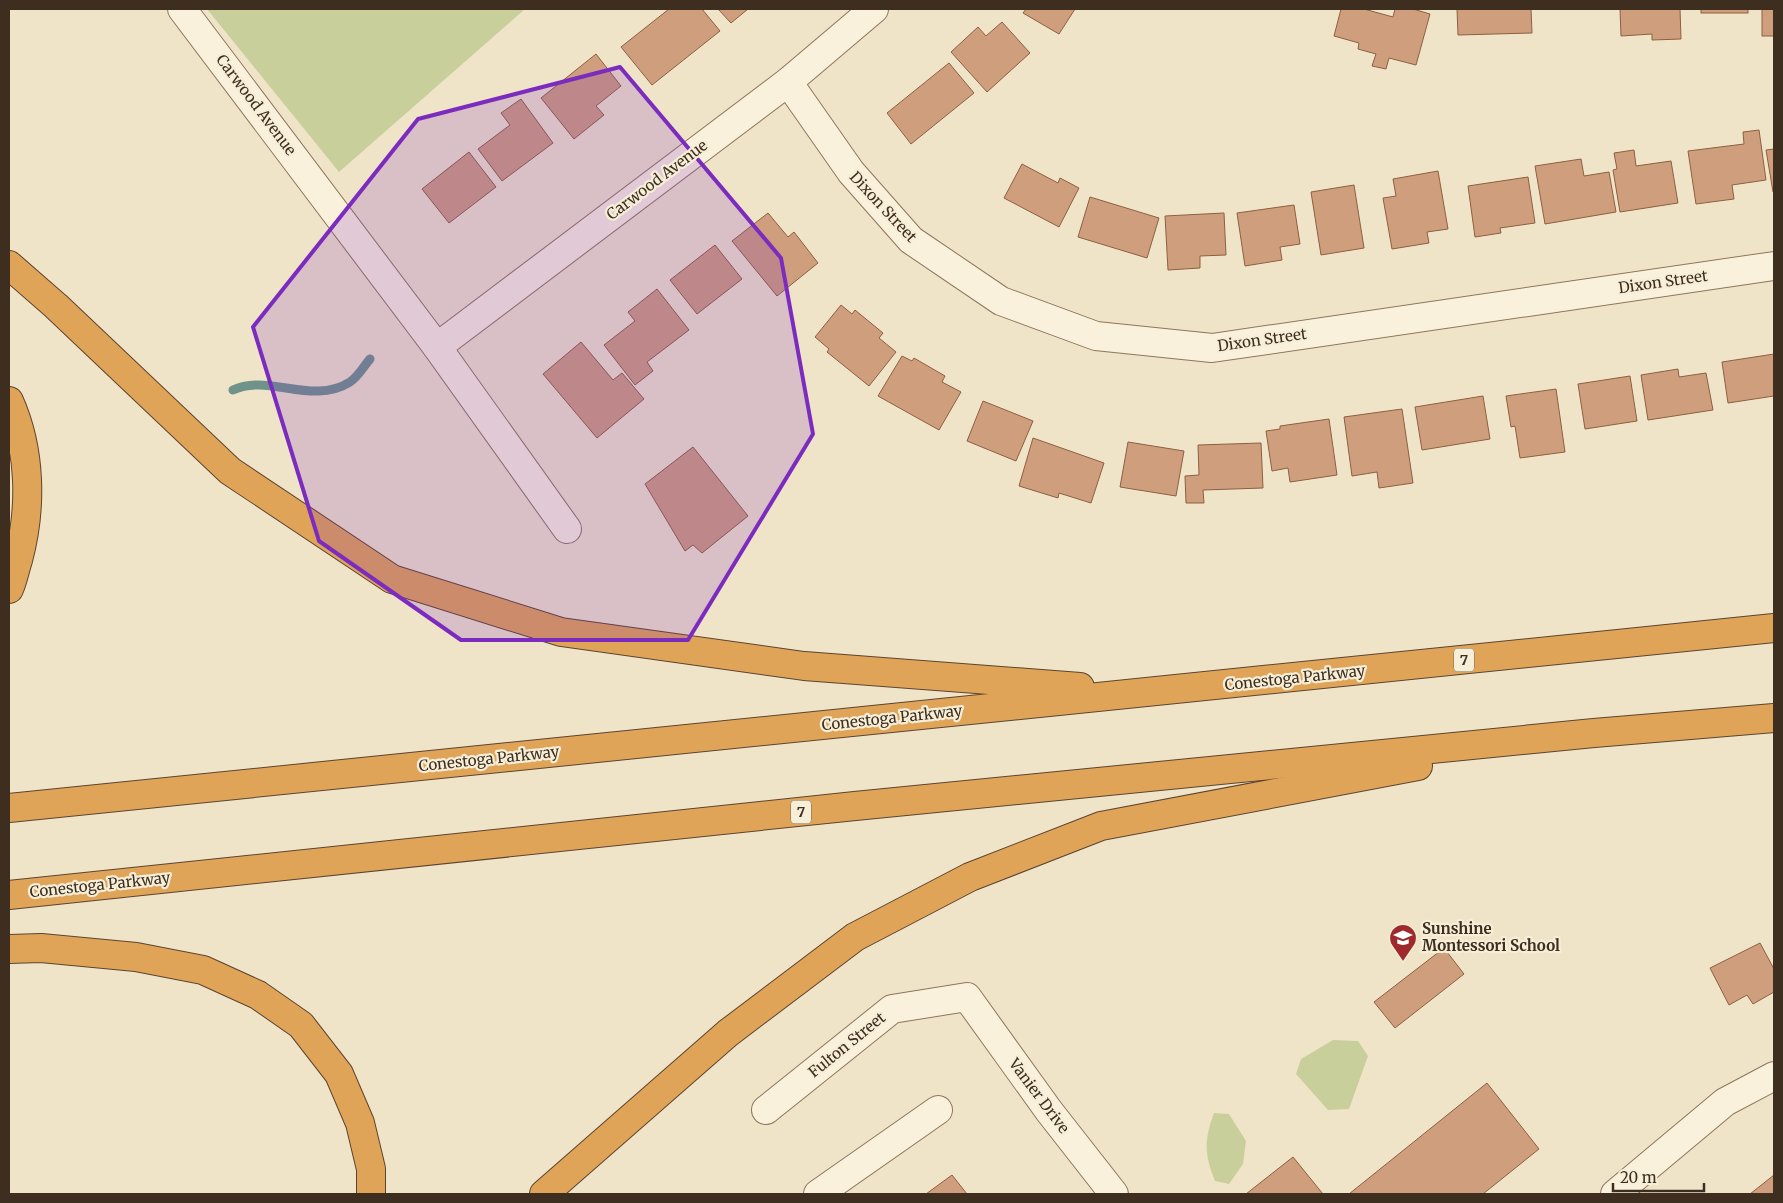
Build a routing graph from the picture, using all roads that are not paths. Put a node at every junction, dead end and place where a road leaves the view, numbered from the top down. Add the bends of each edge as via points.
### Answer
1 (182, 9) edge
2 (874, 9) edge
3 (788, 82) junction
4 (9, 265) edge
5 (1774, 266) edge
6 (437, 347) junction
7 (9, 401) edge
8 (567, 529) dead end
9 (9, 589) edge
10 (1774, 628) edge
11 (1154, 692) junction
12 (1774, 718) edge
13 (1594, 733) junction
14 (9, 808) edge
15 (9, 895) edge
16 (9, 949) edge
17 (967, 997) joint
18 (1774, 1076) edge
19 (766, 1110) dead end
20 (938, 1110) dead end
21 (371, 1194) edge
22 (544, 1194) edge
23 (818, 1194) edge
24 (1114, 1194) edge
25 (1615, 1194) edge

1 - 6 street, Carwood Avenue
2 - 3 street, Carwood Avenue
3 - 5 street, Dixon Street via 850,172 911,240 1001,300 1096,336 1212,348
3 - 6 street, Carwood Avenue
4 - 11 highway via 230,472 392,580 561,632 804,666
6 - 8 street, Carwood Avenue
7 - 9 highway via 17,420 28,476 25,533
10 - 11 highway, Conestoga Parkway / 7
11 - 14 highway, Conestoga Parkway / 7
12 - 13 highway, Conestoga Parkway / 7
13 - 15 highway, Conestoga Parkway / 7
13 - 22 highway via 1102,826 970,877 855,938 728,1033
16 - 21 highway via 41,948 136,957 203,970 258,995 301,1025 340,1074 360,1122 371,1169
17 - 19 street, Fulton Street via 892,1010
17 - 24 street, Vanier Drive
18 - 25 street via 1724,1102
20 - 23 street

